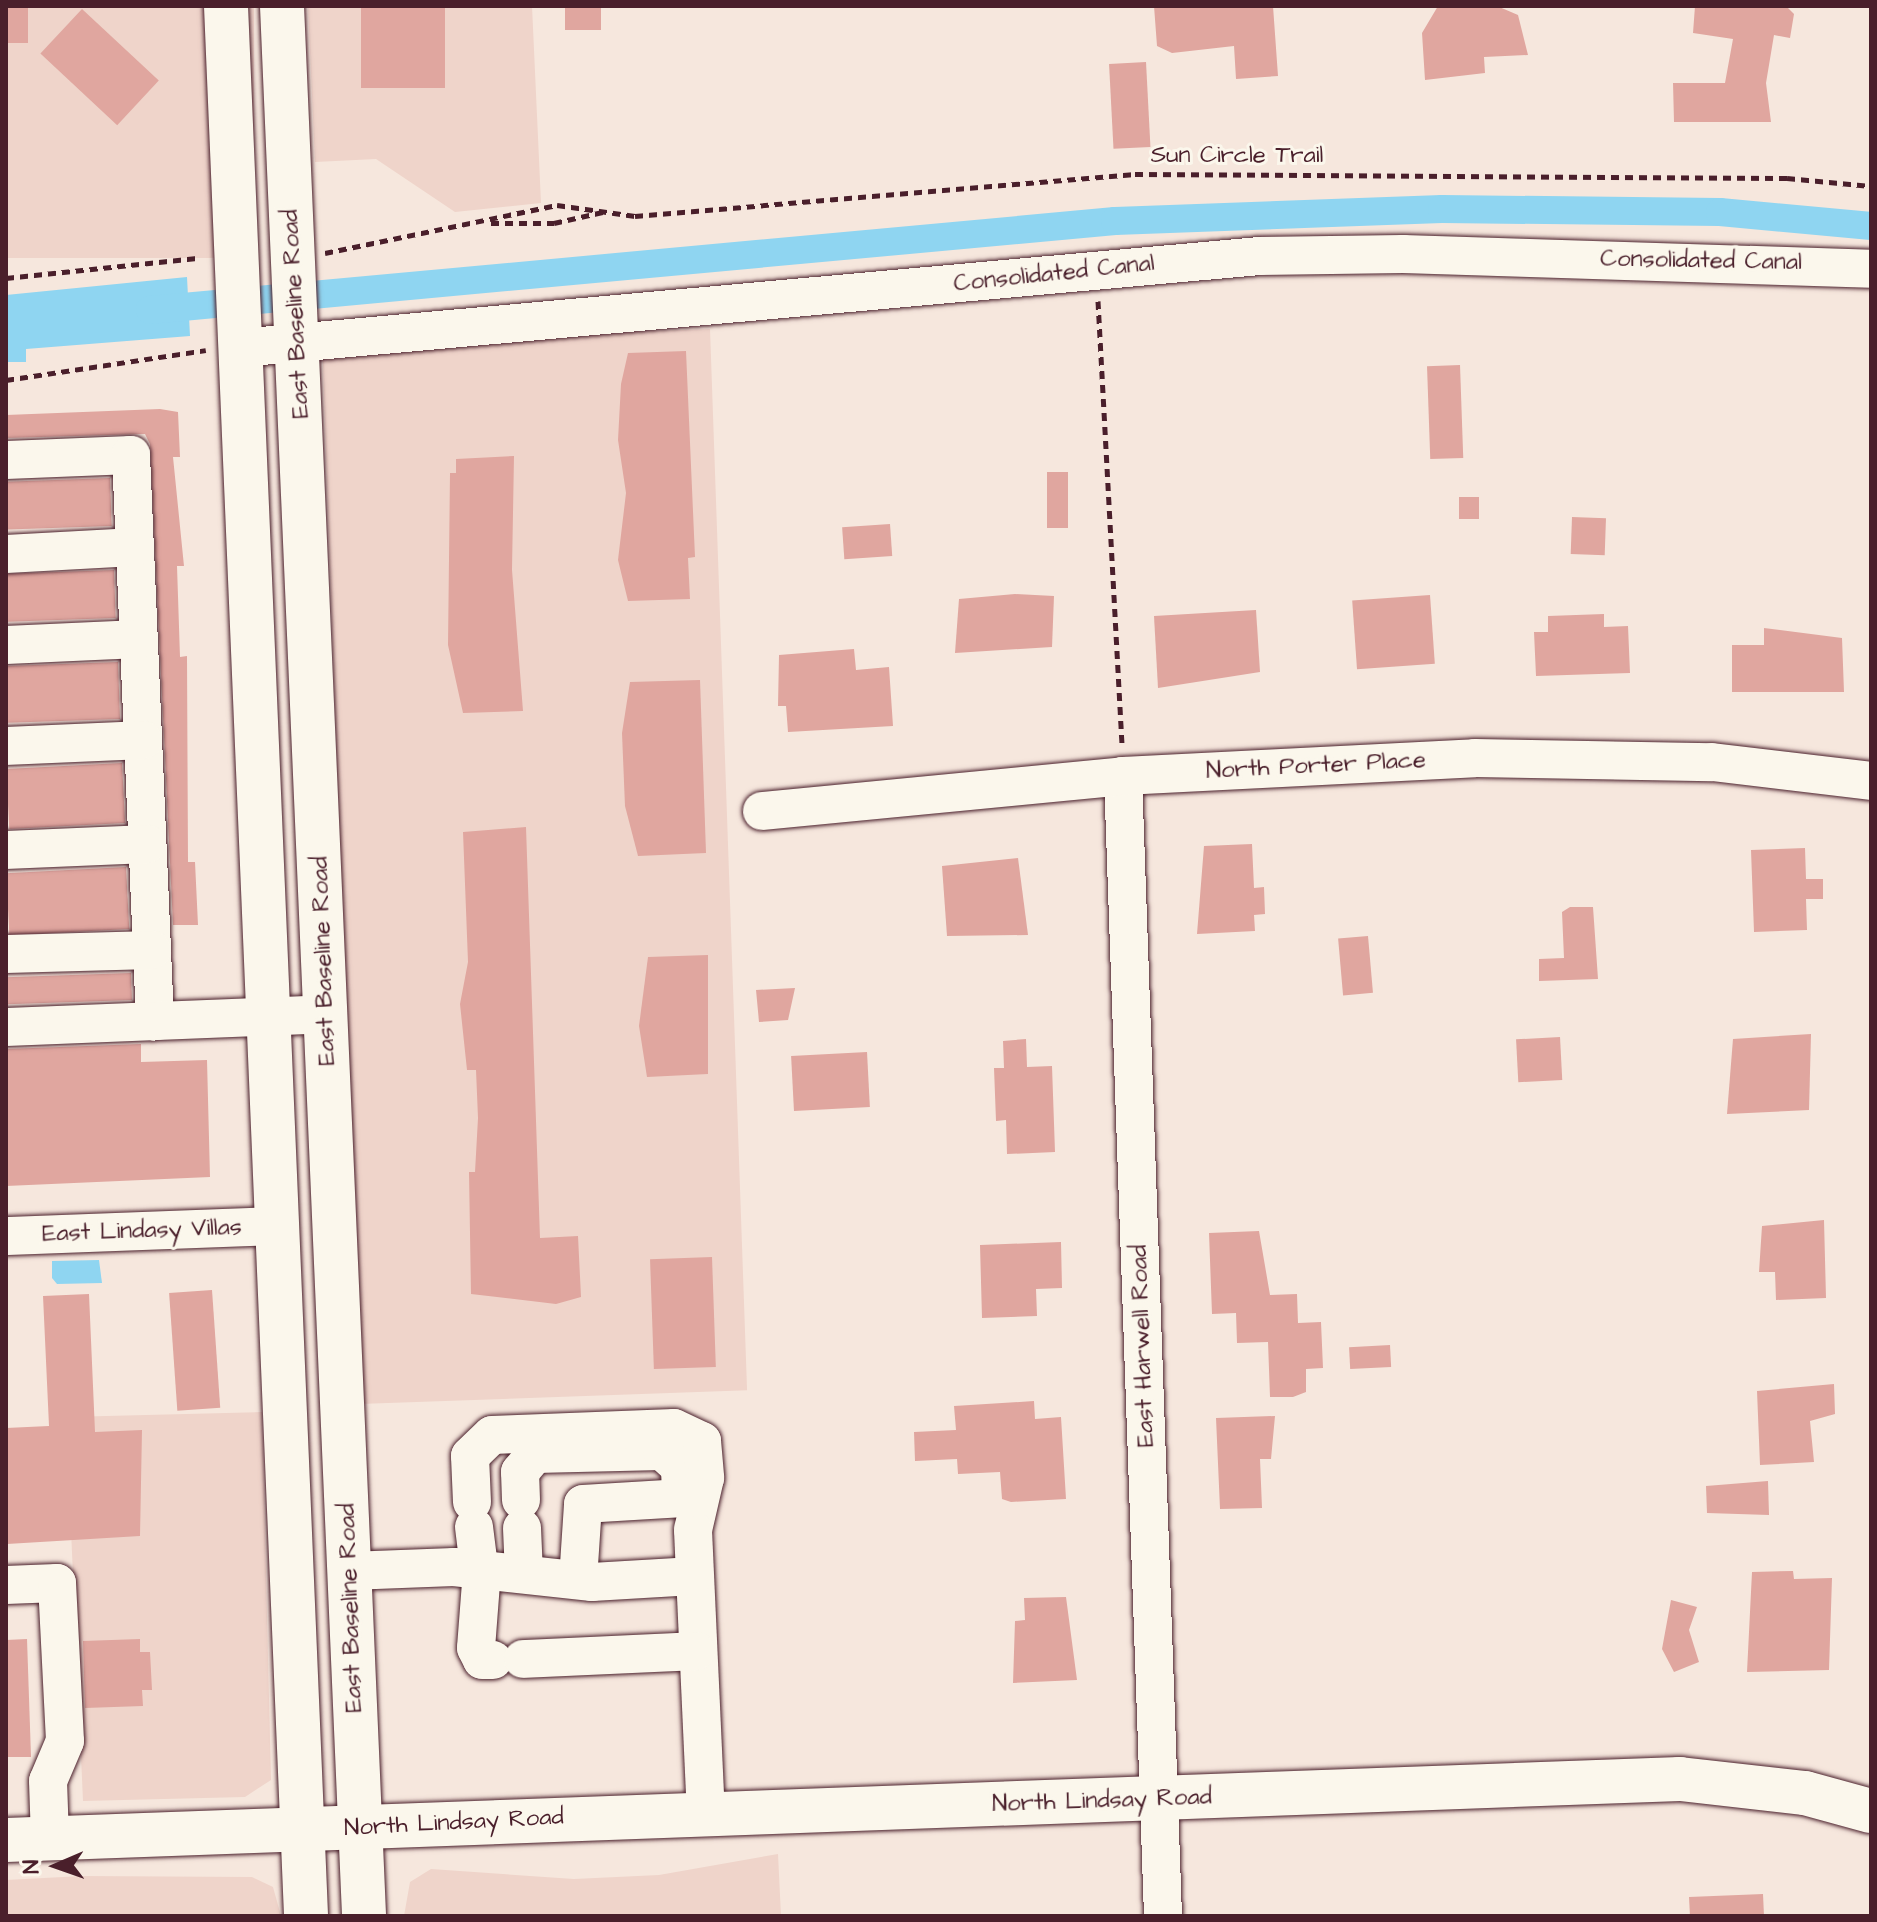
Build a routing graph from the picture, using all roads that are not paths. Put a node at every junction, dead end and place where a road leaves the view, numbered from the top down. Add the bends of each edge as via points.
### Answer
1 (226, 6) edge
2 (282, 6) edge
3 (1871, 269) edge
4 (298, 344) junction
5 (239, 348) junction
6 (6, 460) edge
7 (135, 547) junction
8 (6, 554) edge
9 (139, 639) junction
10 (6, 645) edge
11 (143, 740) junction
12 (6, 746) edge
13 (1123, 776) junction
14 (1871, 781) edge
15 (762, 811) dead end
16 (147, 844) junction
17 (6, 850) edge
18 (152, 950) junction
19 (6, 954) edge
20 (326, 1014) junction
21 (271, 1016) junction
22 (155, 1021) junction
23 (6, 1027) edge
24 (278, 1226) junction
25 (6, 1236) edge
26 (691, 1498) junction
27 (349, 1571) junction
28 (476, 1572) junction
29 (524, 1574) junction
30 (694, 1576) junction
31 (578, 1580) junction
32 (6, 1585) edge
33 (696, 1651) junction
34 (1159, 1800) junction
35 (1871, 1811) edge
36 (706, 1813) junction
37 (331, 1829) junction
38 (50, 1838) junction
39 (6, 1840) edge
40 (306, 1916) edge
41 (364, 1916) edge
42 (1163, 1916) edge

1 - 5 main road, East Baseline Road via 216,258
2 - 4 main road, East Baseline Road via 309,254
3 - 4 street, Consolidated Canal via 1434,254 1259,256
4 - 5 street, Consolidated Canal
4 - 20 main road, East Baseline Road
5 - 21 main road, East Baseline Road
6 - 7 street via 131,455
7 - 8 street
7 - 9 street
9 - 10 street
9 - 11 street
11 - 12 street
11 - 16 street
13 - 14 street, North Porter Place via 1475,758 1712,762
13 - 15 street, North Porter Place
13 - 34 street, East Harwell Road
16 - 17 street
16 - 18 street
18 - 19 street
18 - 22 street
20 - 21 street
20 - 27 main road, East Baseline Road
21 - 22 street
21 - 24 main road, East Baseline Road
22 - 23 street
24 - 25 street, East Lindasy Villas
24 - 37 main road, East Baseline Road
26 - 28 street via 702,1441 674,1428 492,1435 470,1456
26 - 29 street via 680,1467 662,1451 535,1454 520,1472
26 - 30 street
26 - 31 street via 583,1504
27 - 28 street
27 - 37 main road, East Baseline Road
28 - 29 street
28 - 33 street via 476,1648 482,1660
29 - 31 street
30 - 31 street
30 - 33 street
32 - 38 street via 57,1583 65,1741 48,1781
33 - 36 street
34 - 35 main road, North Lindsay Road via 1680,1779 1805,1793
34 - 36 main road, North Lindsay Road
34 - 42 street, East Harwell Road
36 - 37 main road, North Lindsay Road
37 - 38 main road, North Lindsay Road
37 - 40 main road, East Baseline Road
37 - 41 main road, East Baseline Road
38 - 39 main road, North Lindsay Road

